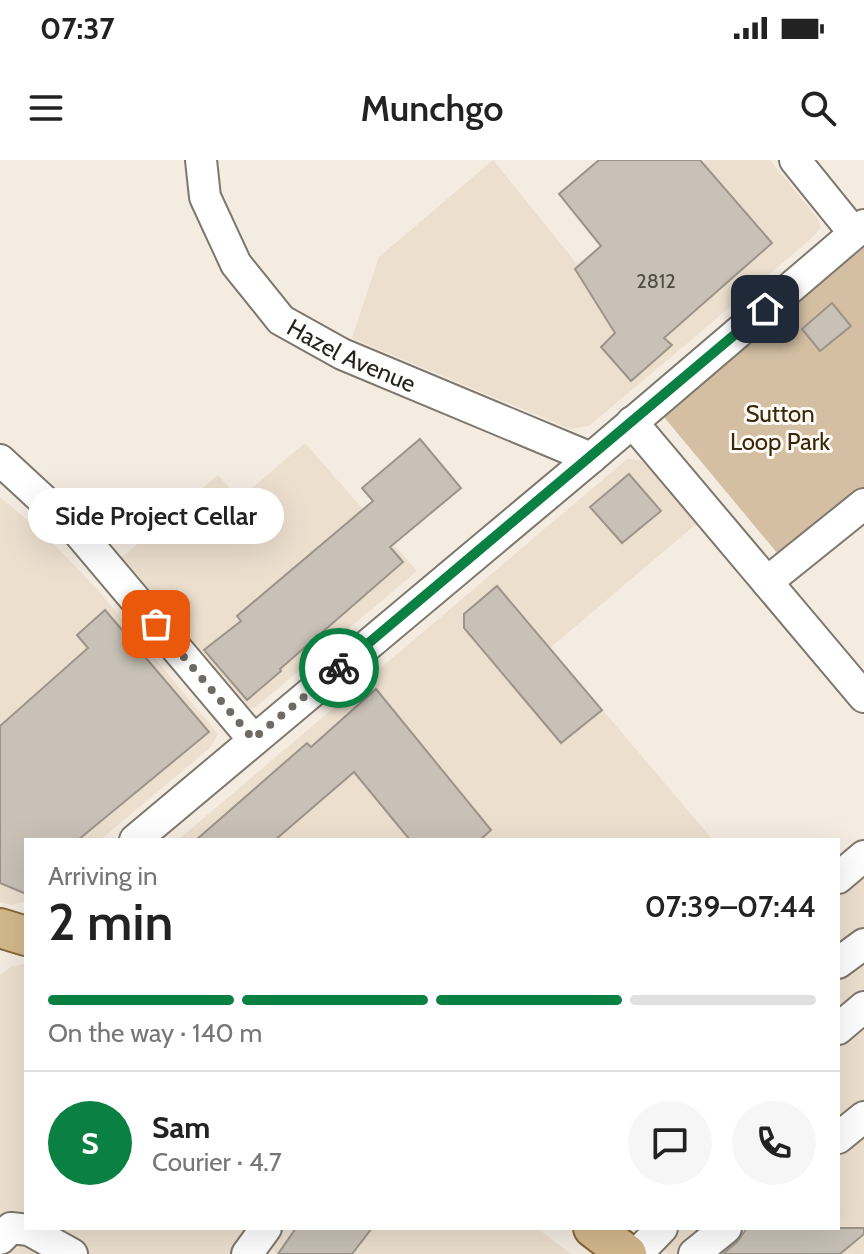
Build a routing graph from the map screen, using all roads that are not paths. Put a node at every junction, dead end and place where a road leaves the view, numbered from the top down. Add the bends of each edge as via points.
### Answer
1 (201, 160) edge
2 (795, 160) edge
3 (859, 229) edge
4 (632, 422) junction
5 (591, 458) junction
6 (0, 460) edge
7 (864, 504) edge
8 (767, 582) junction
9 (864, 697) edge
10 (253, 739) junction
11 (137, 838) edge
12 (864, 856) edge
13 (840, 876) edge
14 (864, 944) edge
15 (840, 962) edge
16 (864, 1007) edge
17 (840, 1027) edge
18 (864, 1117) edge
19 (840, 1136) edge
20 (24, 1229) edge
21 (29, 1230) edge
22 (265, 1230) edge
23 (596, 1230) edge
24 (660, 1230) edge
25 (724, 1230) edge
26 (0, 1239) edge
27 (72, 1254) edge
28 (247, 1254) edge
29 (627, 1254) edge
30 (637, 1254) edge
31 (694, 1254) edge

1 - 5 street, Hazel Avenue via 205,197 236,264 281,320 342,354
2 - 3 street
3 - 4 street
4 - 5 street
4 - 8 street
5 - 10 street
6 - 10 street via 79,533
7 - 8 street
8 - 9 street
10 - 11 street
12 - 13 street
14 - 15 street
16 - 17 street
18 - 19 street
20 - 26 street via 11,1228
21 - 27 street
22 - 28 street
23 - 29 main road
24 - 30 street
25 - 31 street

